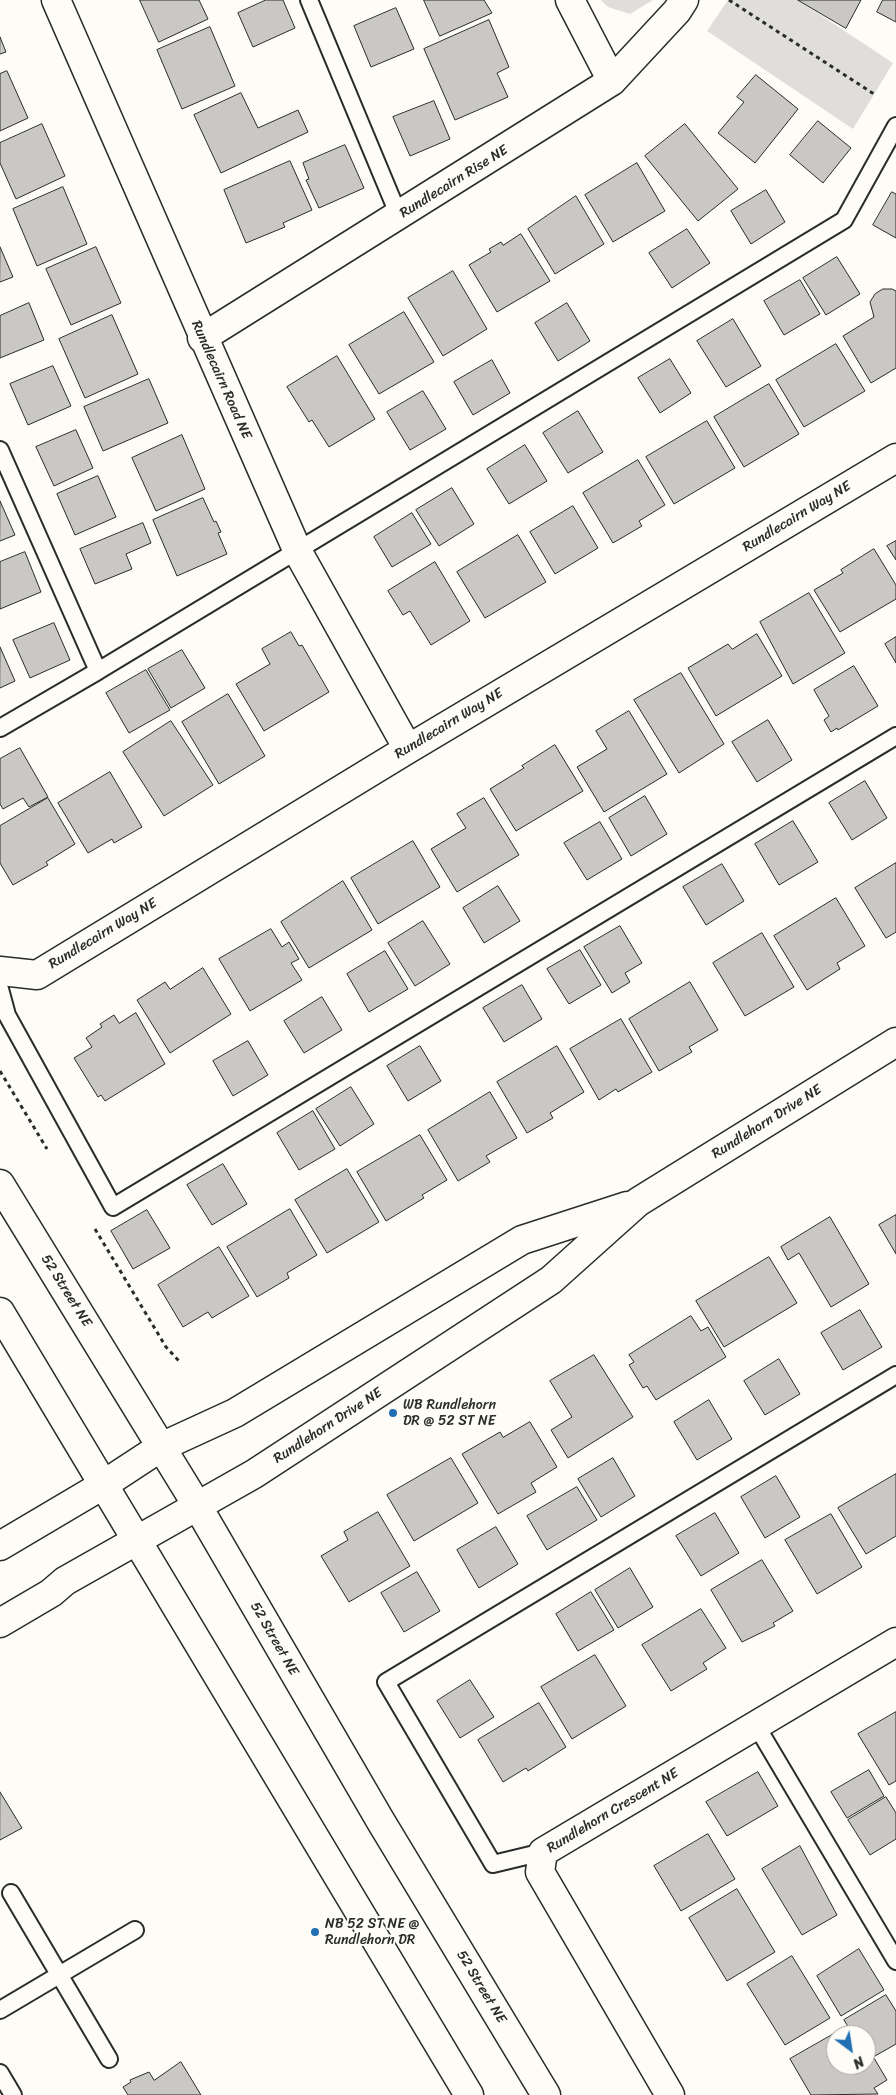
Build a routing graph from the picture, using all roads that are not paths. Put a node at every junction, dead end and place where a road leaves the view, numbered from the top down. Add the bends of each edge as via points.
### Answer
1 (56, 0) edge
2 (309, 0) edge
3 (570, 0) edge
4 (684, 0) edge
5 (612, 81) junction
6 (896, 126) edge
7 (399, 216) junction
8 (202, 338) junction
9 (0, 450) edge
10 (896, 458) edge
11 (298, 552) junction
12 (98, 670) junction
13 (0, 728) edge
14 (896, 736) edge
15 (408, 749) junction
16 (0, 970) edge
17 (0, 989) edge
18 (896, 1042) edge
19 (0, 1184) edge
20 (638, 1202) junction
21 (0, 1312) edge
22 (896, 1375) edge
23 (160, 1447) junction
24 (103, 1485) junction
25 (198, 1507) junction
26 (138, 1541) junction
27 (0, 1546) edge
28 (0, 1623) edge
29 (896, 1642) edge
30 (756, 1725) junction
31 (543, 1852) junction
32 (11, 1893) dead end
33 (135, 1930) dead end
34 (896, 1961) edge
35 (60, 1975) junction
36 (0, 2010) edge
37 (110, 2059) dead end
38 (0, 2073) edge
39 (13, 2095) edge
40 (468, 2095) edge
41 (546, 2095) edge
42 (670, 2095) edge

1 - 8 street, Rundlecairn Road NE
2 - 7 lane
3 - 5 street
4 - 5 street, Rundlecairn Rise NE
5 - 7 street, Rundlecairn Rise NE
6 - 11 lane via 844,220
7 - 8 street, Rundlecairn Rise NE
8 - 11 street, Rundlecairn Road NE
9 - 12 lane
10 - 15 street, Rundlecairn Way NE
11 - 12 lane
11 - 15 street, Rundlecairn Road NE
12 - 13 lane
14 - 17 lane via 113,1207 7,1015
15 - 16 street, Rundlecairn Way NE via 37,975
18 - 20 street, Rundlehorn Drive NE
19 - 23 street, 52 Street NE
20 - 23 street, Rundlehorn Drive NE via 522,1240 236,1413
20 - 25 street, Rundlehorn Drive NE via 551,1280 254,1474
21 - 24 street
22 - 31 lane via 386,1682 493,1864
23 - 24 street, Rundlehorn Drive NE
23 - 25 street, 52 Street NE
24 - 26 street
24 - 27 street, Rundlehorn Drive NE
25 - 26 street, Rundlehorn Drive NE
25 - 41 street, 52 Street NE via 380,1820
26 - 28 street, Rundlehorn Drive NE via 65,1581 51,1594
26 - 40 street
29 - 30 street, Rundlehorn Crescent NE
30 - 31 street, Rundlehorn Crescent NE
30 - 34 lane
31 - 42 street, Rundlehorn Crescent NE via 540,1872
32 - 35 lane
33 - 35 lane
35 - 36 lane
35 - 37 lane
38 - 39 lane

